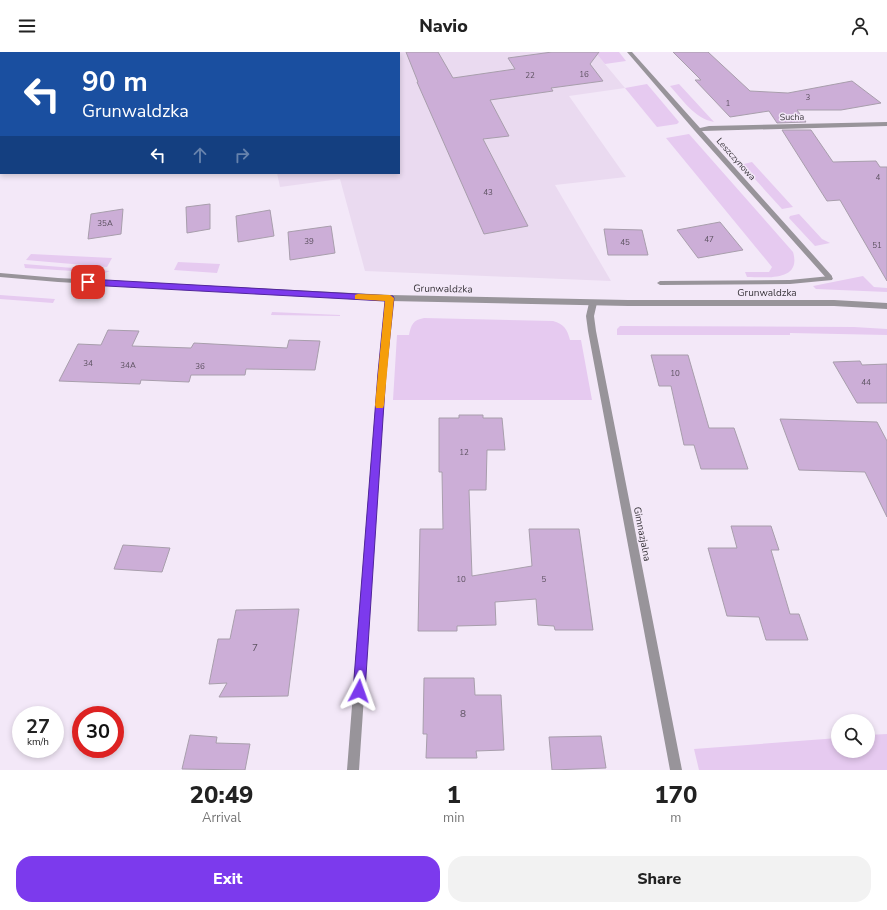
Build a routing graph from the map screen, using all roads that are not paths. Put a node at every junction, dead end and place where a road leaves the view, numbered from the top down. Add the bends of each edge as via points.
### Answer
1 (629, 52) edge
2 (887, 124) edge
3 (697, 130) junction
4 (0, 275) edge
5 (660, 283) dead end
6 (390, 298) junction
7 (593, 303) junction
8 (887, 306) edge
9 (353, 770) edge
10 (676, 770) edge

1 - 3 street, Leszczynowa
2 - 3 street, Sucha
3 - 5 street, Leszczynowa via 830,278 790,282
4 - 6 street, Grunwaldzka
6 - 7 street, Grunwaldzka
6 - 9 street via 382,373
7 - 8 street, Grunwaldzka via 834,303
7 - 10 street, Gimnazjalna via 590,316 592,331

